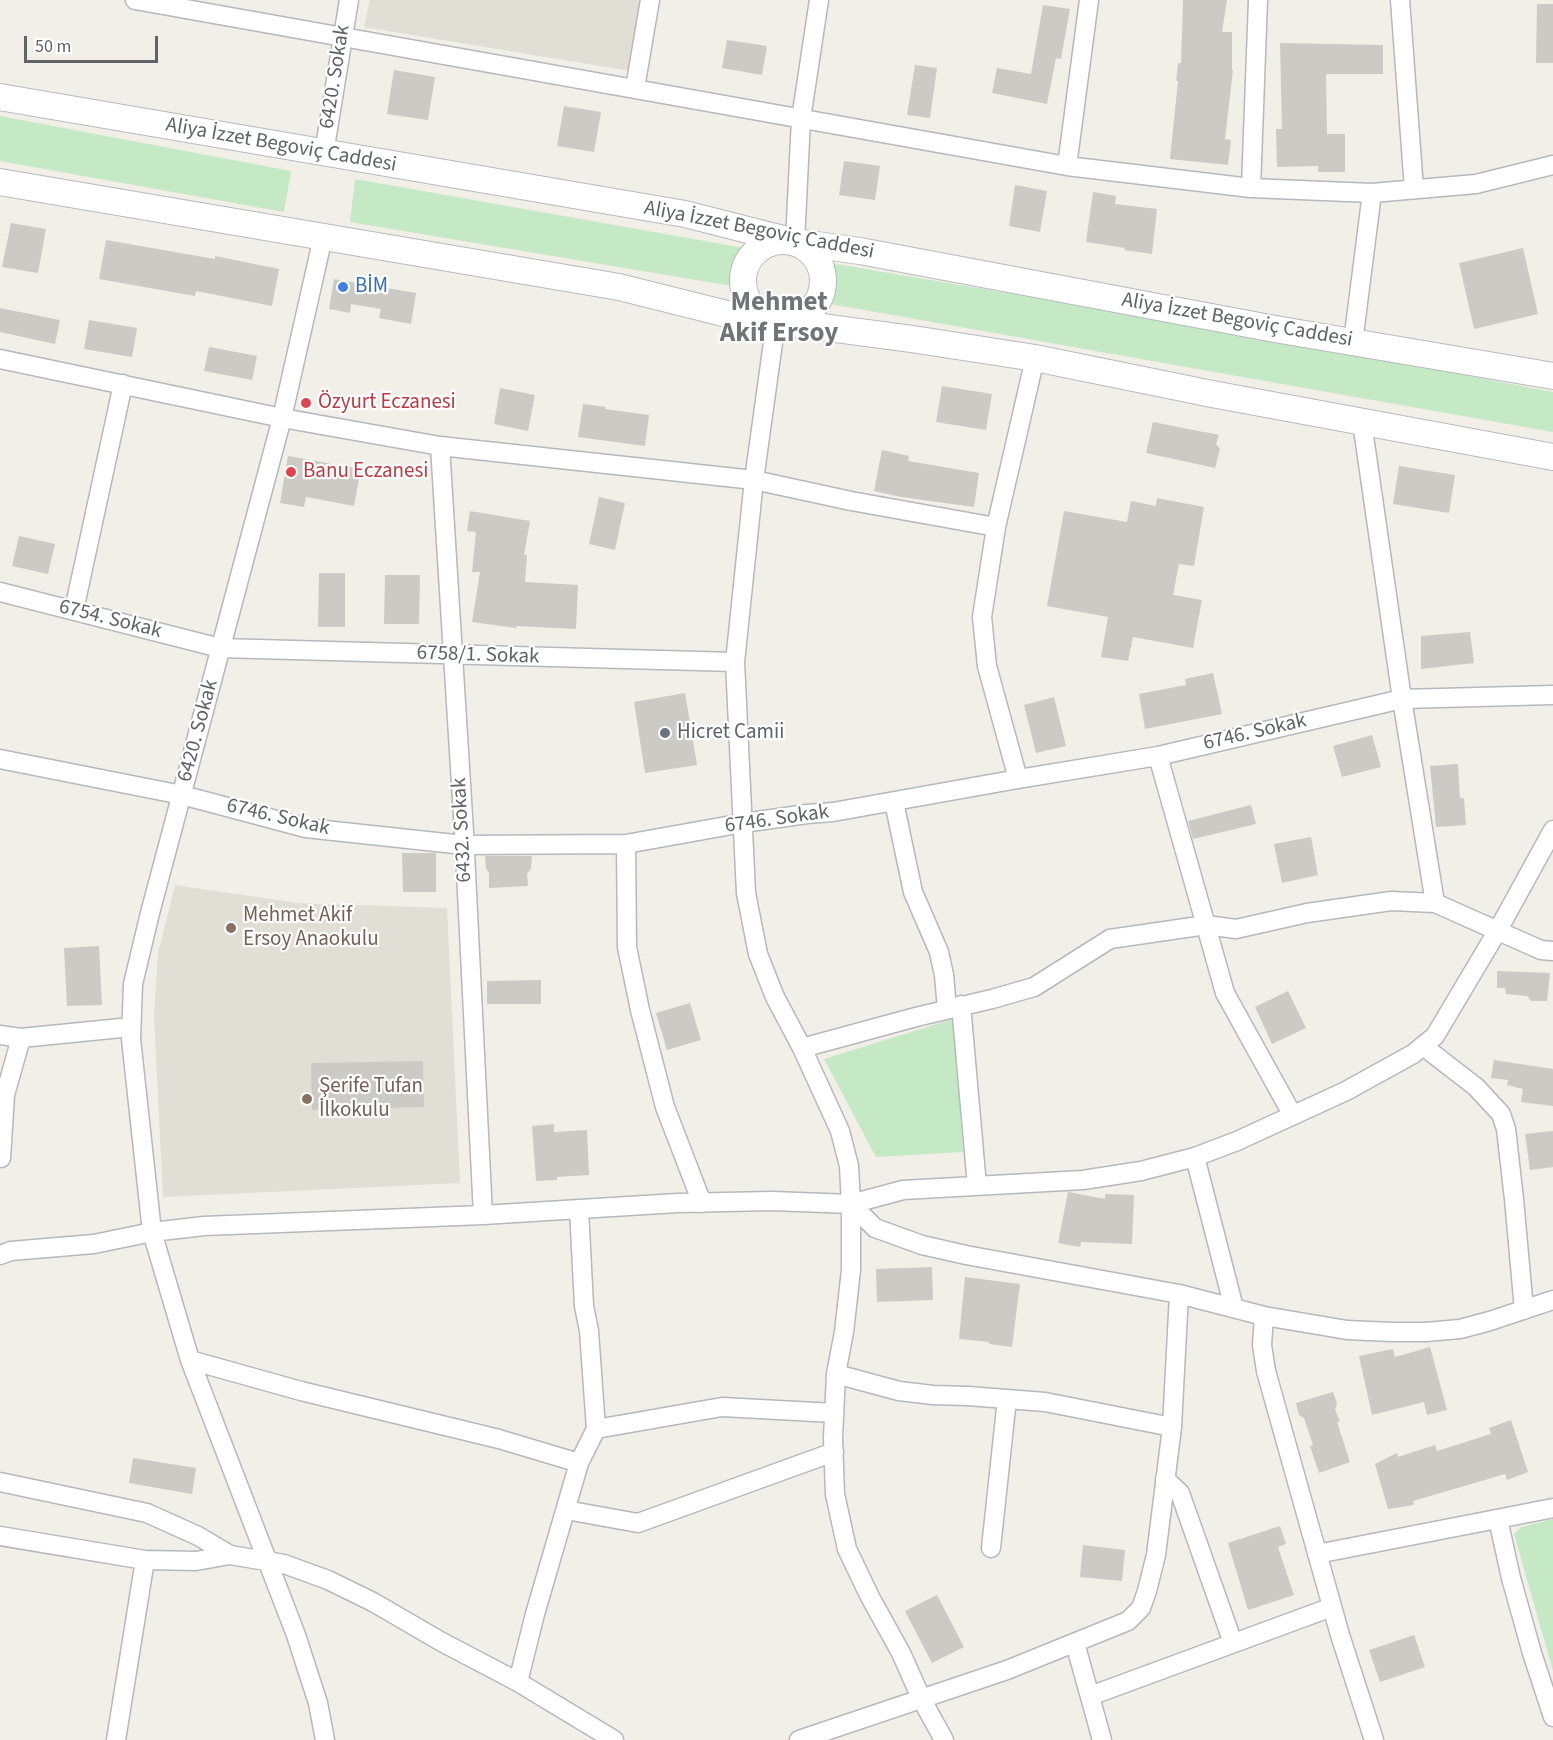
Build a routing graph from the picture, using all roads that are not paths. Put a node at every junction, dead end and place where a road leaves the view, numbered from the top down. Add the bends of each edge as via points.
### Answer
1 (135, 0) edge
2 (349, 0) edge
3 (650, 0) edge
4 (819, 0) edge
5 (1089, 0) edge
6 (1258, 0) edge
7 (1400, 0) edge
8 (156, 2) edge
9 (343, 36) junction
10 (635, 88) junction
11 (0, 98) edge
12 (801, 119) junction
13 (324, 153) junction
14 (1553, 165) edge
15 (1067, 166) junction
16 (0, 183) edge
17 (1251, 188) junction
18 (1414, 189) junction
19 (1372, 193) junction
20 (324, 237) junction
21 (795, 242) junction
22 (776, 321) junction
23 (1353, 342) junction
24 (0, 358) edge
25 (1035, 358) junction
26 (1553, 376) edge
27 (123, 384) junction
28 (282, 418) junction
29 (1362, 422) junction
30 (440, 446) junction
31 (1553, 457) edge
32 (754, 480) junction
33 (996, 527) junction
34 (0, 592) edge
35 (74, 610) junction
36 (220, 648) junction
37 (453, 655) junction
38 (735, 662) junction
39 (1553, 695) edge
40 (1402, 699) junction
41 (1158, 756) junction
42 (0, 759) edge
43 (1018, 779) junction
44 (182, 795) junction
45 (894, 802) junction
46 (743, 823) junction
47 (1553, 830) edge
48 (626, 844) junction
49 (465, 845) junction
50 (1435, 903) junction
51 (1206, 925) junction
52 (1497, 930) junction
53 (1553, 951) edge
54 (954, 1007) junction
55 (131, 1027) junction
56 (0, 1035) edge
57 (21, 1038) junction
58 (1423, 1046) junction
59 (802, 1048) junction
60 (1292, 1114) junction
61 (1195, 1157) junction
62 (1, 1158) edge
63 (977, 1186) junction
64 (702, 1203) junction
65 (851, 1204) junction
66 (579, 1209) junction
67 (483, 1215) junction
68 (152, 1232) junction
69 (0, 1255) edge
70 (1179, 1294) junction
71 (1553, 1300) edge
72 (1234, 1308) junction
73 (1524, 1310) junction
74 (1264, 1316) junction
75 (190, 1360) junction
76 (836, 1374) junction
77 (1007, 1399) junction
78 (834, 1413) junction
79 (1172, 1427) junction
80 (596, 1429) junction
81 (834, 1452) junction
82 (579, 1463) junction
83 (1165, 1479) junction
84 (0, 1482) edge
85 (1553, 1508) edge
86 (566, 1510) junction
87 (1498, 1519) junction
88 (0, 1536) edge
89 (992, 1548) dead end
90 (1317, 1554) junction
91 (230, 1555) junction
92 (145, 1560) junction
93 (267, 1562) junction
94 (1332, 1607) junction
95 (1075, 1643) junction
96 (1233, 1643) junction
97 (518, 1682) junction
98 (1089, 1696) junction
99 (922, 1700) junction
100 (1553, 1717) edge
101 (116, 1740) edge
102 (325, 1740) edge
103 (614, 1740) edge
104 (799, 1740) edge
105 (944, 1740) edge
106 (1102, 1740) edge
107 (1374, 1740) edge

1 - 8 street
2 - 9 street, 6420. Sokak
3 - 10 street
4 - 12 street
5 - 15 street
6 - 17 street
7 - 18 street
8 - 9 street
9 - 10 street
9 - 13 street, 6420. Sokak
10 - 12 street
11 - 13 main road, Aliya İzzet Begoviç Caddesi
12 - 15 street
12 - 21 street
13 - 21 main road, Aliya İzzet Begoviç Caddesi via 685,214
14 - 18 street via 1476,184
15 - 17 street
16 - 20 main road
17 - 19 street
18 - 19 street
19 - 23 street
20 - 22 main road via 619,287 731,315
20 - 28 street, 6420. Sokak
21 - 22 main road via 807,248 822,270 820,297 803,316
21 - 22 main road via 768,243 748,260 743,272 742,285 753,309
21 - 23 main road, Aliya İzzet Begoviç Caddesi
22 - 25 main road
22 - 32 street
23 - 26 main road, Aliya İzzet Begoviç Caddesi
24 - 27 street
25 - 29 main road
25 - 33 street
27 - 28 street
27 - 35 street
28 - 30 street
28 - 36 street, 6420. Sokak
29 - 31 main road
29 - 40 street
30 - 32 street
30 - 37 street, 6432. Sokak
32 - 33 street
32 - 38 street
33 - 43 street via 982,617 987,666
34 - 35 street, 6754. Sokak
35 - 36 street, 6754. Sokak
36 - 37 street, 6758/1. Sokak
36 - 44 street, 6420. Sokak
37 - 38 street, 6758/1. Sokak
37 - 49 street, 6432. Sokak
38 - 46 street
39 - 40 street, 6746. Sokak
40 - 41 street, 6746. Sokak
40 - 50 street
41 - 43 street, 6746. Sokak
41 - 51 street
42 - 44 street, 6746. Sokak
43 - 45 street, 6746. Sokak
44 - 49 street, 6746. Sokak via 306,828
44 - 55 street, 6420. Sokak via 133,984
45 - 46 street, 6746. Sokak
45 - 54 street via 913,892 939,952
46 - 48 street, 6746. Sokak
46 - 59 street via 746,893 758,954
47 - 52 street
48 - 49 street, 6746. Sokak
48 - 64 street via 627,947 640,1010 665,1107
49 - 67 street, 6432. Sokak
50 - 51 street via 1390,901 1307,913 1236,929
50 - 52 street
51 - 54 street via 1110,939 1034,987
51 - 60 street via 1225,993
52 - 53 street via 1541,950
52 - 58 street via 1435,1036
54 - 59 street
54 - 63 street
55 - 57 street
55 - 68 street, 6420. Sokak
56 - 57 street
57 - 62 street via 5,1095
58 - 60 street via 1346,1091
58 - 73 street via 1476,1087 1502,1114
59 - 65 street via 840,1131 849,1167
60 - 61 street
61 - 63 street via 1083,1180
61 - 72 street
63 - 65 street via 903,1190
64 - 65 street
64 - 66 street
65 - 70 street via 875,1228 922,1245
65 - 76 street via 851,1270
66 - 67 street
66 - 80 street
67 - 68 street via 204,1226
68 - 69 street via 94,1244
68 - 75 street, 6420. Sokak
70 - 72 street
70 - 79 street
71 - 73 street
72 - 74 street
73 - 74 street via 1460,1329 1426,1332 1347,1330
74 - 90 street via 1262,1346 1266,1371
75 - 82 street
75 - 93 street, 6420. Sokak
76 - 77 street via 933,1395
76 - 78 street
77 - 79 street via 1045,1402
77 - 89 street
78 - 80 street via 722,1407
78 - 81 street
79 - 83 street
80 - 82 street
81 - 86 street via 638,1523
81 - 99 street via 835,1494 848,1549
82 - 86 street
83 - 95 street via 1156,1555 1141,1608 1128,1621
83 - 96 street via 1180,1493
84 - 91 street via 147,1513
85 - 87 street
86 - 97 street
87 - 90 street
87 - 100 street via 1511,1578
88 - 92 street
90 - 94 street
91 - 92 street
91 - 93 street
92 - 101 street
93 - 97 street via 328,1580
93 - 102 street, 6420. Sokak via 296,1635
94 - 96 street
94 - 107 street
95 - 98 street
95 - 99 street
96 - 98 street
97 - 103 street
98 - 106 street
99 - 104 street
99 - 105 street

